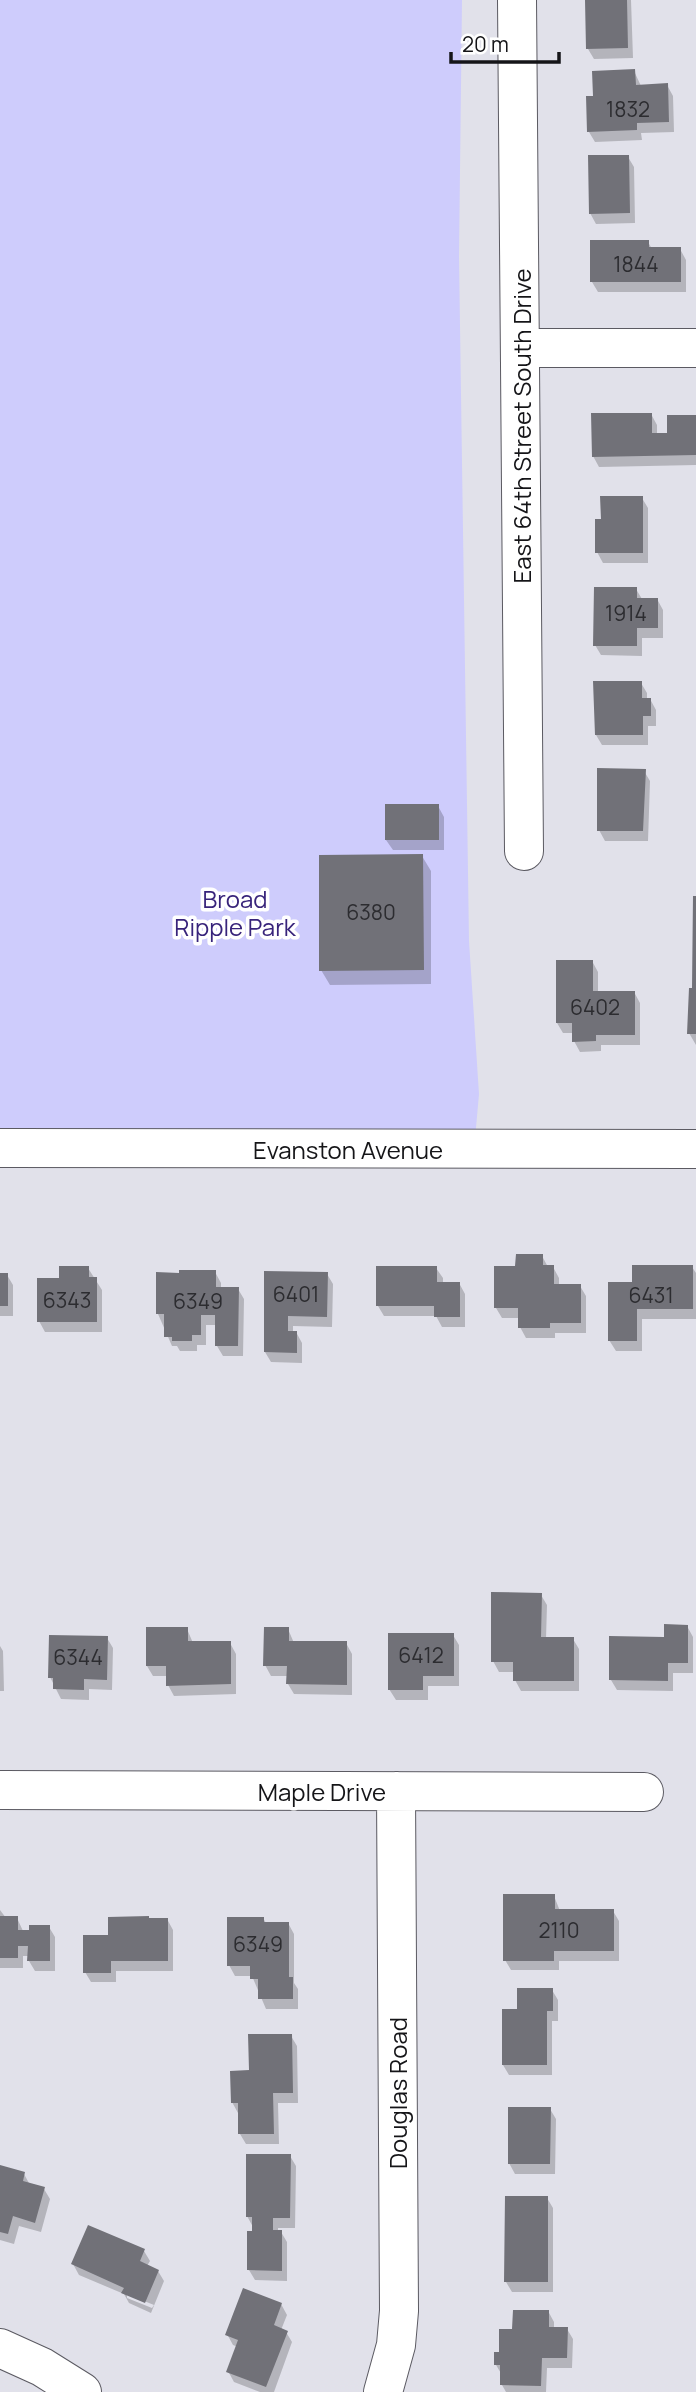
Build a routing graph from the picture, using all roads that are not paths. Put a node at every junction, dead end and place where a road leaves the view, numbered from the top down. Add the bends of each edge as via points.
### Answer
1 (517, 0) edge
2 (521, 348) junction
3 (696, 348) edge
4 (524, 851) dead end
5 (0, 1148) edge
6 (696, 1149) edge
7 (0, 1790) edge
8 (396, 1791) junction
9 (644, 1792) dead end
10 (0, 2348) edge
11 (82, 2392) edge
12 (383, 2392) edge

1 - 2 street, East 64th Street South Drive
2 - 3 street
2 - 4 street, East 64th Street South Drive
5 - 6 street, Evanston Avenue
7 - 8 street, Maple Drive
8 - 9 street, Maple Drive
8 - 12 street, Douglas Road via 399,2311 396,2345
10 - 11 street

